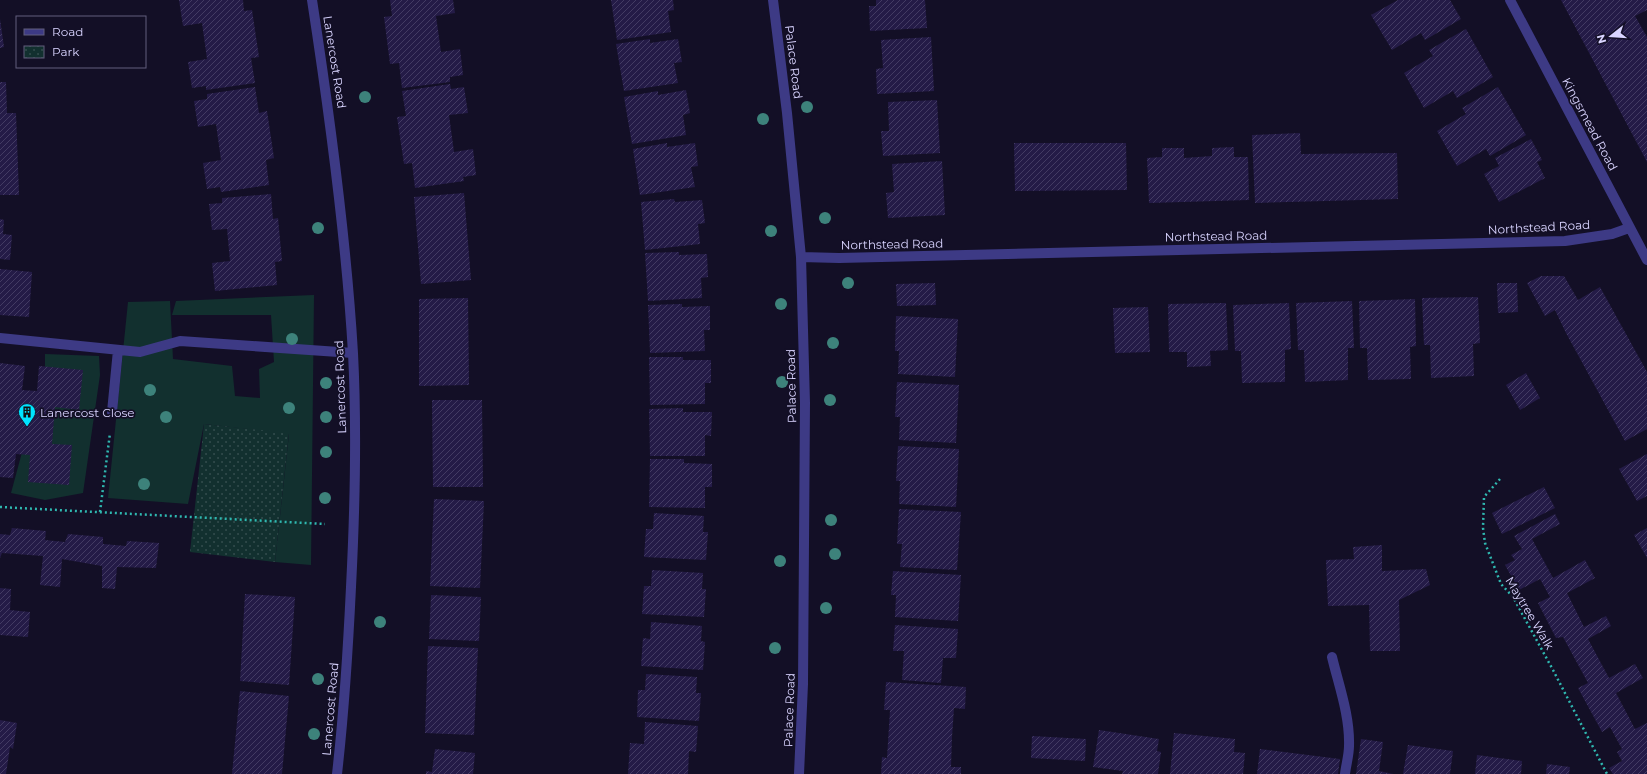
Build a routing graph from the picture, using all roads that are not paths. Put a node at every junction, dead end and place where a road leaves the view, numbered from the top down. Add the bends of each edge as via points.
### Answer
1 (312, 0) edge
2 (773, 0) edge
3 (1510, 0) edge
4 (1629, 228) junction
5 (801, 257) junction
6 (1647, 260) edge
7 (0, 338) edge
8 (118, 350) junction
9 (353, 353) junction
10 (112, 412) road end
11 (1332, 657) dead end
12 (337, 774) edge
13 (799, 774) edge
14 (1345, 774) edge

1 - 9 street, Lanercost Road via 331,126
2 - 5 street, Palace Road
3 - 4 street, Kingsmead Road
4 - 5 street, Northstead Road via 1612,234 1565,241
4 - 6 street, Kingsmead Road
5 - 13 street, Palace Road via 806,403 803,684
7 - 8 street
8 - 9 street via 140,352 180,341
8 - 10 street
9 - 12 street, Lanercost Road via 353,543 345,691
11 - 14 street via 1348,726 1349,747

